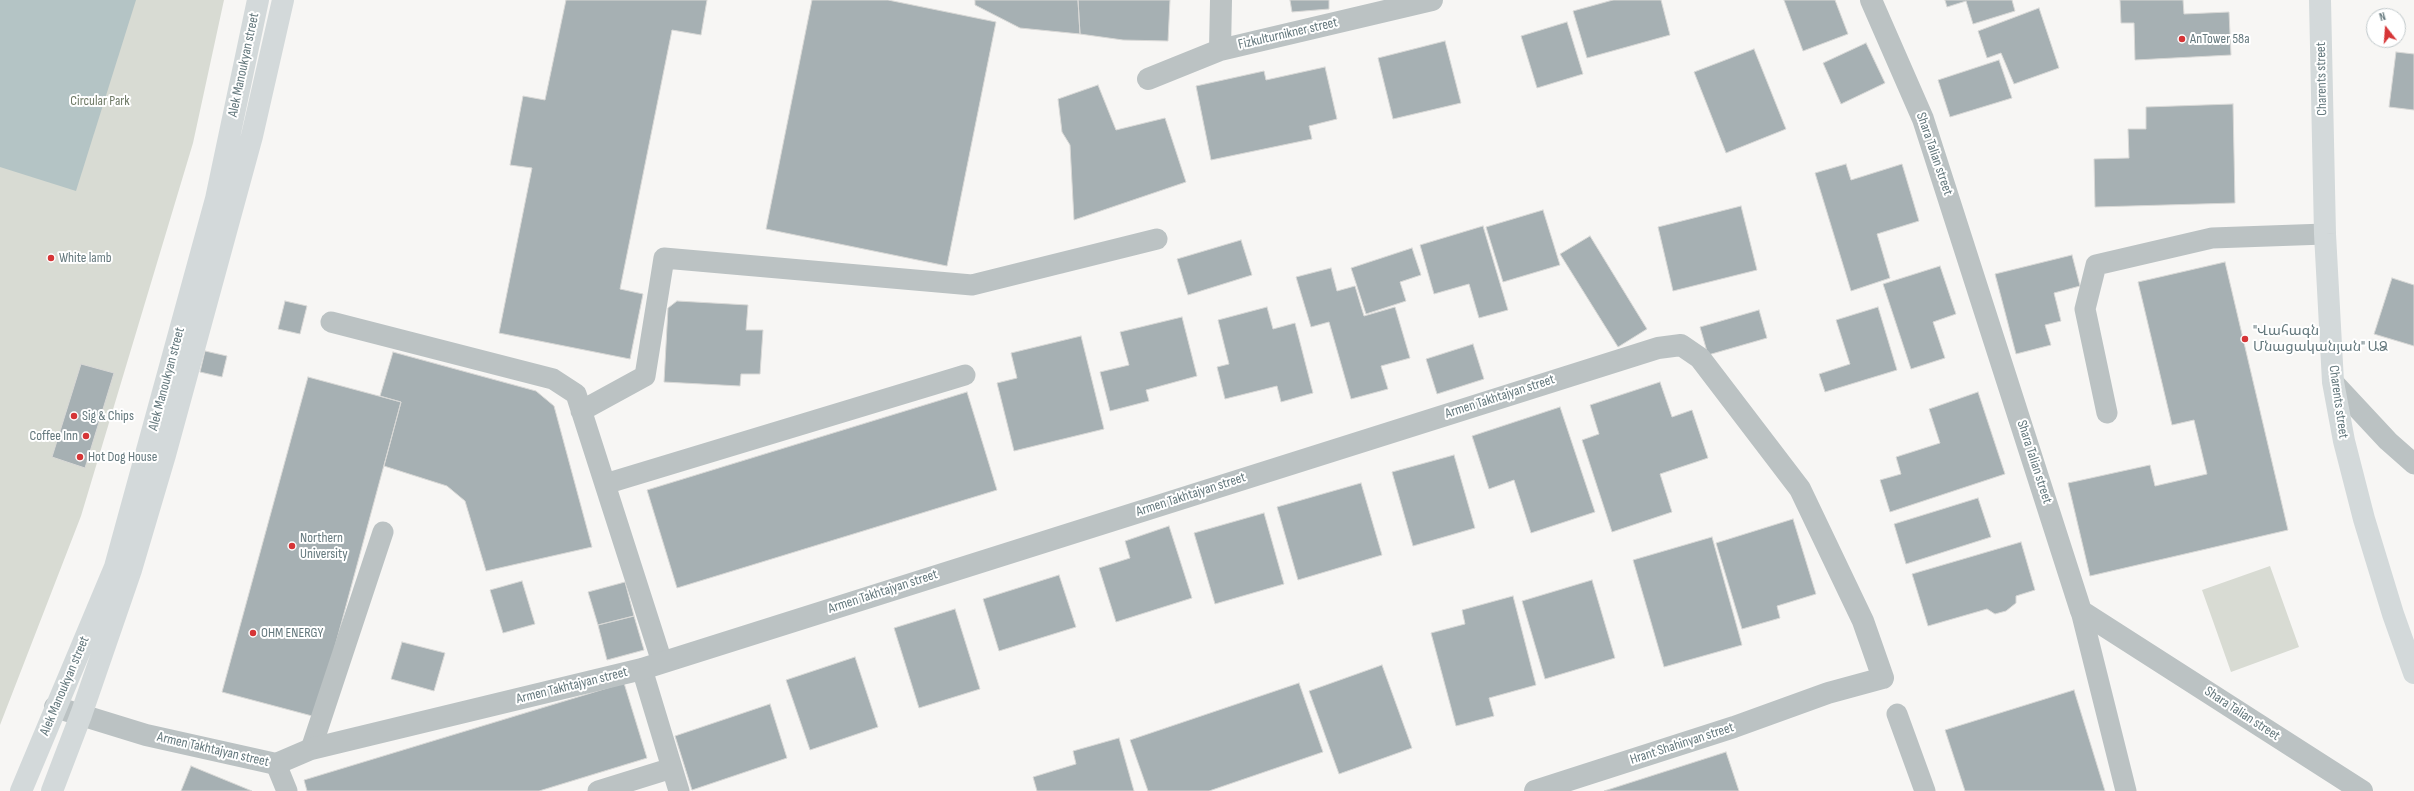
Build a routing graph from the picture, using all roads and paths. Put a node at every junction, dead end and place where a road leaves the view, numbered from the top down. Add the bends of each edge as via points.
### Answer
1 (258, 0) edge
2 (283, 0) edge
3 (1221, 0) edge
4 (1432, 0) edge
5 (1871, 0) edge
6 (2320, 0) edge
7 (1220, 50) junction
8 (1148, 79) dead end
9 (2325, 234) junction
10 (1158, 239) dead end
11 (331, 322) dead end
12 (965, 375) dead end
13 (2333, 382) junction
14 (581, 411) junction
15 (2107, 413) dead end
16 (2414, 464) edge
17 (605, 484) junction
18 (383, 532) dead end
19 (2081, 611) junction
20 (662, 662) junction
21 (642, 669) junction
22 (2414, 673) edge
23 (1828, 693) joint
24 (55, 707) junction
25 (1897, 714) dead end
26 (81, 715) junction
27 (311, 750) junction
28 (276, 764) junction
29 (672, 768) junction
30 (21, 791) edge
31 (52, 791) edge
32 (287, 791) edge
33 (598, 791) edge
34 (679, 791) edge
35 (1535, 791) edge
36 (1925, 791) edge
37 (2126, 791) edge
38 (2362, 791) edge

1 - 24 street, Alek Manoukyan street via 216,199 115,567
2 - 26 street, Alek Manoukyan street via 252,136 165,455 131,570
3 - 7 street
4 - 7 street, Fizkulturnikner street
5 - 19 street, Shara Talian street via 1923,118
6 - 9 street, Charents street
7 - 8 street, Fizkulturnikner street
9 - 13 street, Charents street
9 - 15 lane via 2268,234 2212,238 2096,265 2085,309
10 - 14 lane via 972,285 664,258 645,376
11 - 14 lane via 553,379 576,394
12 - 17 lane
13 - 16 lane via 2388,441
13 - 22 street, Charents street via 2344,441 2364,519
14 - 17 lane
17 - 20 lane
18 - 27 lane
19 - 37 lane
19 - 38 street, Shara Talian street
20 - 21 street, Armen Takhtajyan street
20 - 23 street, Armen Takhtajyan street via 1658,348 1681,345 1700,358 1800,489 1863,621 1883,678
21 - 27 street, Armen Takhtajyan street
21 - 29 lane
23 - 35 street, Hrant Shahinyan street via 1734,727
24 - 26 street, Armen Takhtajyan street
24 - 30 street, Alek Manoukyan street
25 - 36 lane
26 - 28 street, Armen Takhtajyan street via 146,735
26 - 31 street, Alek Manoukyan street
27 - 28 street, Armen Takhtajyan street
28 - 32 lane
29 - 33 lane
29 - 34 lane

